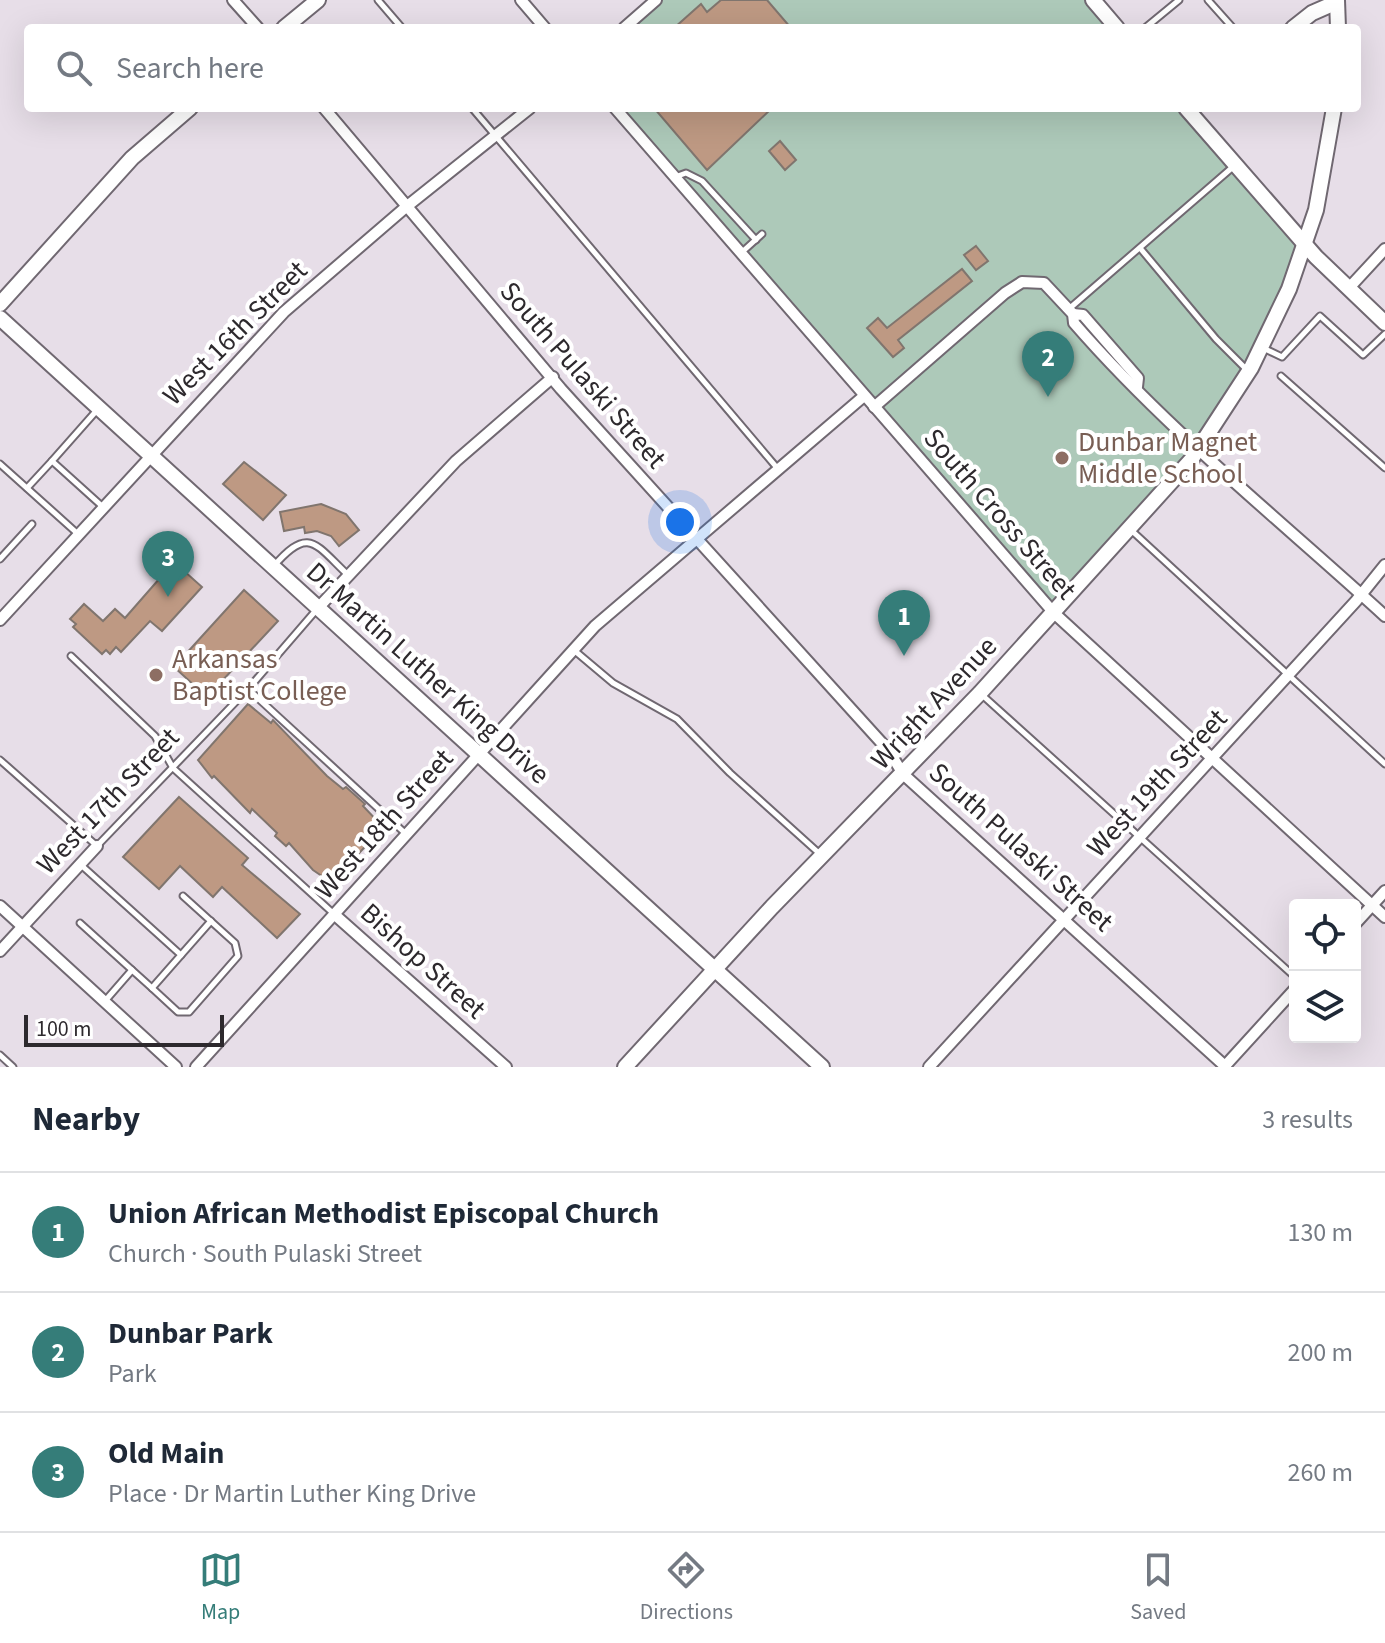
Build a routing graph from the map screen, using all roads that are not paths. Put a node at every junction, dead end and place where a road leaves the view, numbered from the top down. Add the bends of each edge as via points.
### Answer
1 (233, 0) edge
2 (318, 0) edge
3 (378, 0) edge
4 (521, 0) edge
5 (656, 0) edge
6 (1093, 0) edge
7 (1179, 0) edge
8 (1208, 0) edge
9 (1337, 1) edge
10 (254, 24) edge
11 (289, 24) edge
12 (399, 24) edge
13 (542, 24) edge
14 (629, 24) edge
15 (1114, 24) edge
16 (1150, 24) edge
17 (1229, 24) edge
18 (1298, 24) edge
19 (1338, 24) edge
20 (185, 112) edge
21 (327, 112) edge
22 (476, 112) edge
23 (525, 112) edge
24 (618, 112) edge
25 (1195, 112) edge
26 (1333, 112) edge
27 (497, 136) junction
28 (1236, 165) junction
29 (674, 177) junction
30 (406, 207) junction
31 (762, 234) dead end
32 (756, 240) junction
33 (1305, 244) junction
34 (1140, 248) junction
35 (1385, 249) edge
36 (740, 254) junction
37 (1348, 289) junction
38 (0, 304) edge
39 (1071, 311) junction
40 (0, 318) edge
41 (1385, 323) edge
42 (1385, 334) edge
43 (1260, 351) junction
44 (1249, 371) junction
45 (1281, 376) dead end
46 (553, 377) junction
47 (864, 396) junction
48 (874, 407) junction
49 (99, 408) junction
50 (1197, 451) junction
51 (149, 455) junction
52 (52, 461) junction
53 (0, 464) edge
54 (1385, 468) edge
55 (778, 469) junction
56 (27, 488) junction
57 (103, 507) junction
58 (32, 524) dead end
59 (1130, 529) junction
60 (78, 534) junction
61 (695, 540) junction
62 (0, 559) edge
63 (1385, 565) edge
64 (273, 567) junction
65 (349, 575) junction
66 (1361, 593) junction
67 (318, 608) junction
68 (1054, 613) junction
69 (1385, 616) edge
70 (1, 617) edge
71 (575, 650) junction
72 (71, 656) dead end
73 (1288, 675) junction
74 (248, 689) junction
75 (980, 693) junction
76 (482, 755) junction
77 (0, 760) edge
78 (1212, 760) junction
79 (1385, 764) edge
80 (173, 768) junction
81 (903, 774) junction
82 (407, 835) junction
83 (1141, 836) junction
84 (97, 846) junction
85 (822, 856) junction
86 (80, 865) junction
87 (1385, 891) edge
88 (183, 896) dead end
89 (1372, 905) junction
90 (0, 906) edge
91 (335, 915) junction
92 (1361, 917) edge
93 (1385, 917) edge
94 (1065, 918) junction
95 (211, 921) junction
96 (80, 923) dead end
97 (21, 928) junction
98 (0, 951) edge
99 (181, 955) junction
100 (132, 970) junction
101 (714, 972) junction
102 (1289, 972) edge
103 (152, 988) junction
104 (1289, 996) edge
105 (104, 1002) junction
106 (0, 1055) edge
107 (13, 1067) edge
108 (176, 1067) edge
109 (196, 1067) edge
110 (506, 1067) edge
111 (625, 1067) edge
112 (822, 1067) edge
113 (929, 1067) edge
114 (1225, 1067) edge

1 - 10 street
2 - 11 main road
3 - 12 lane
4 - 13 street
5 - 14 street
6 - 15 main road
7 - 16 lane
8 - 17 lane
9 - 18 main road
9 - 19 main road
20 - 38 main road via 132,158
21 - 30 street, South Pulaski Street
22 - 27 lane
23 - 27 street, West 16th Street
24 - 29 street, South Cross Street
25 - 28 main road
26 - 33 main road, Wright Avenue via 1321,190
27 - 30 street, West 16th Street
27 - 55 lane
28 - 33 main road
28 - 34 lane
29 - 32 lane via 686,173 702,181
29 - 36 street, South Cross Street
30 - 46 street, South Pulaski Street
30 - 51 street, West 16th Street via 284,312
31 - 32 lane
32 - 36 lane
33 - 37 main road
33 - 43 main road, Wright Avenue
34 - 39 lane
34 - 44 lane
35 - 37 street
36 - 47 street, South Cross Street
37 - 41 main road
39 - 48 street via 1044,283 1022,282
39 - 50 street via 1074,323 1127,385 1137,387
40 - 49 main road, Dr Martin Luther King Drive
42 - 43 lane via 1363,355 1320,316 1282,357
43 - 44 main road, Wright Avenue
44 - 50 main road, Wright Avenue
45 - 54 lane
46 - 61 street, South Pulaski Street
46 - 65 street, West 17th Street via 456,461
47 - 48 street, South Cross Street
47 - 55 street, West 18th Street
48 - 68 street, South Cross Street
49 - 51 main road, Dr Martin Luther King Drive
49 - 52 lane
50 - 59 main road, Wright Avenue
50 - 66 street
51 - 57 street, West 16th Street
51 - 64 main road, Dr Martin Luther King Drive
52 - 56 lane
52 - 57 lane
53 - 56 lane
55 - 61 street, West 18th Street
56 - 60 lane
57 - 60 street, West 16th Street
58 - 62 lane
59 - 68 main road, Wright Avenue
59 - 73 lane
60 - 70 street, West 16th Street
61 - 71 street, West 18th Street via 595,626
61 - 81 street, South Pulaski Street via 889,751
63 - 66 street, West 19th Street
64 - 65 lane via 293,543 302,542 325,552
64 - 67 main road, Dr Martin Luther King Drive
65 - 67 street, West 17th Street
66 - 69 street
66 - 73 street, West 19th Street
67 - 74 lane, West 17th Street
67 - 76 main road, Dr Martin Luther King Drive
68 - 75 main road, Wright Avenue
68 - 78 street, South Cross Street
71 - 76 street, West 18th Street
71 - 85 lane via 613,683 677,719
72 - 80 lane, Bishop Street via 155,736
73 - 78 street, West 19th Street
73 - 79 lane
74 - 80 lane, West 17th Street
74 - 82 lane
75 - 81 main road, Wright Avenue
75 - 83 lane
76 - 82 street, West 18th Street
76 - 101 main road, Dr Martin Luther King Drive
77 - 84 lane
78 - 83 street, West 19th Street
78 - 89 street, South Cross Street
80 - 84 lane, West 17th Street
80 - 91 lane, Bishop Street
81 - 85 main road, Wright Avenue
81 - 94 street, South Pulaski Street
82 - 91 street, West 18th Street
83 - 94 street, West 19th Street
83 - 102 lane
84 - 86 street, West 17th Street
85 - 101 main road, Wright Avenue
86 - 97 street, West 17th Street
86 - 99 lane
87 - 89 street
88 - 95 lane
89 - 92 street
89 - 93 street, South Cross Street
90 - 97 street
91 - 109 street, West 18th Street
91 - 110 street, Bishop Street
94 - 113 street, West 19th Street
94 - 114 street, South Pulaski Street
95 - 99 lane
95 - 103 lane via 238,950 230,966 185,1013
96 - 100 lane
97 - 98 street, West 17th Street
97 - 105 street
99 - 103 lane
100 - 103 lane
100 - 105 lane
101 - 111 main road, Wright Avenue
101 - 112 main road, Dr Martin Luther King Drive
104 - 114 street
105 - 108 street
106 - 107 lane

